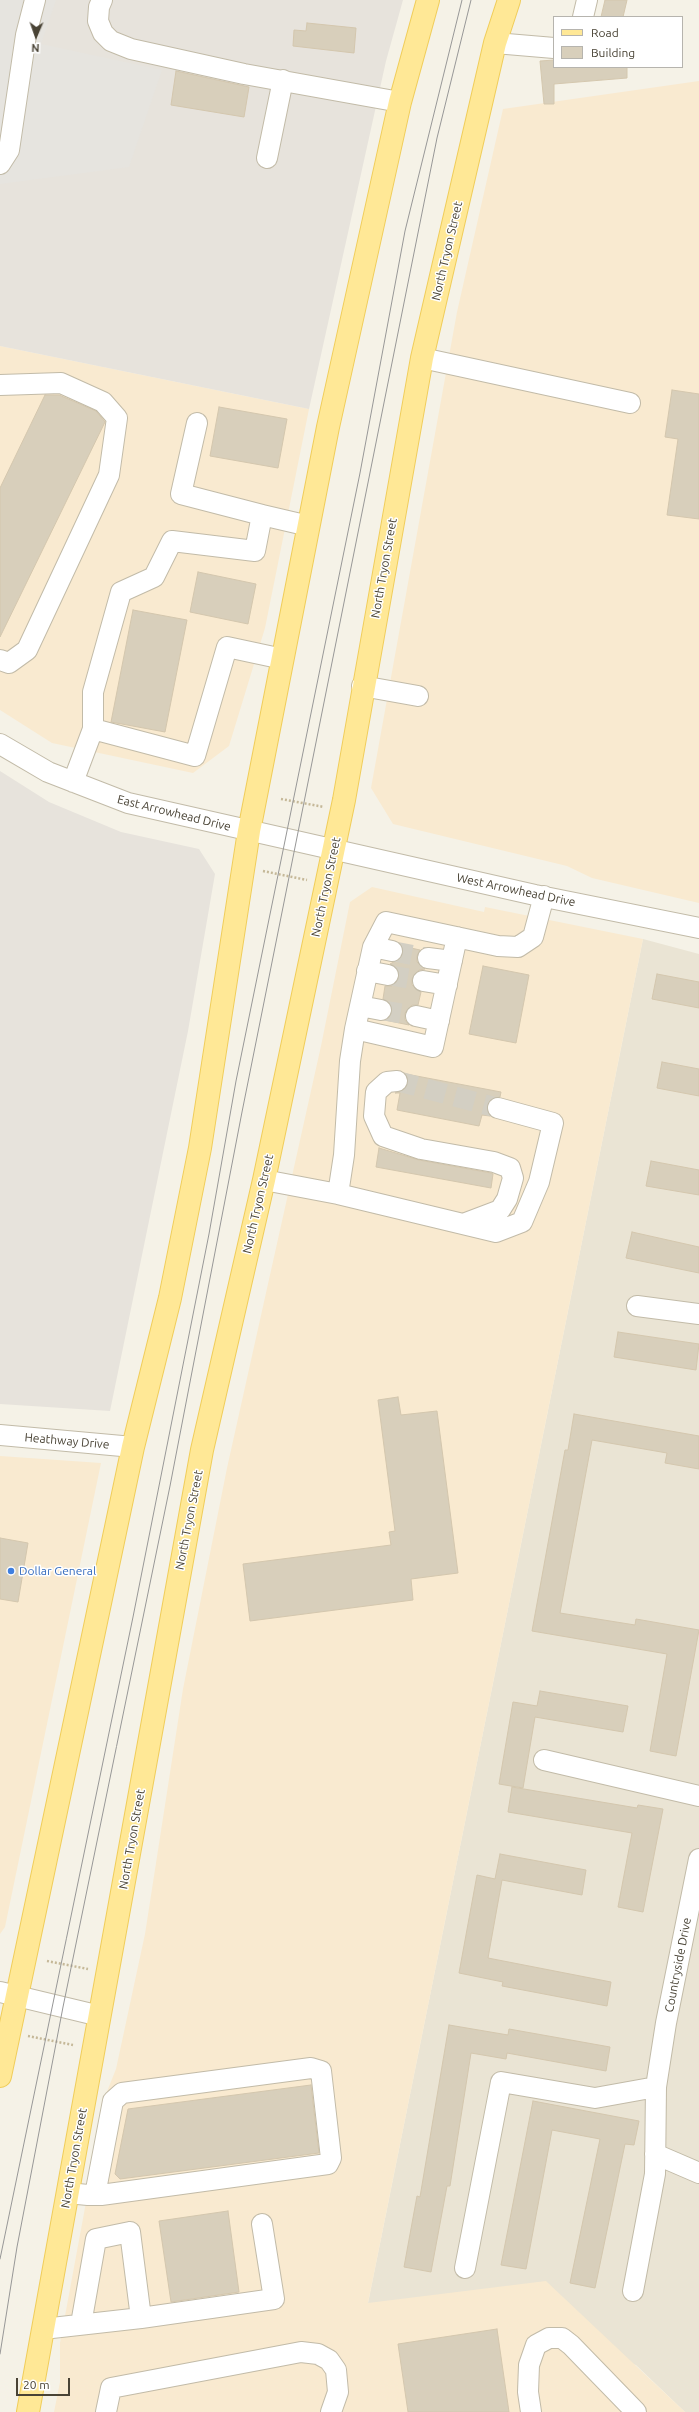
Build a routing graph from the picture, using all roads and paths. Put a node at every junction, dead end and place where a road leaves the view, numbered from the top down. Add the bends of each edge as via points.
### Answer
1 (35, 0) edge
2 (102, 0) edge
3 (428, 0) edge
4 (508, 0) edge
5 (587, 0) edge
6 (583, 16) edge
7 (495, 43) junction
8 (553, 48) edge
9 (283, 80) junction
10 (400, 102) junction
11 (267, 158) dead end
12 (0, 164) edge
13 (422, 358) junction
14 (0, 385) edge
15 (630, 403) dead end
16 (197, 423) dead end
17 (262, 515) junction
18 (309, 526) junction
19 (283, 659) junction
20 (0, 660) edge
21 (362, 686) junction
22 (418, 696) dead end
23 (93, 729) junction
24 (0, 744) edge
25 (73, 782) junction
26 (281, 799) dead end
27 (330, 808) dead end
28 (249, 831) junction
29 (334, 850) junction
30 (258, 870) dead end
31 (306, 880) dead end
32 (544, 896) junction
33 (699, 928) edge
34 (457, 937) junction
35 (373, 947) junction
36 (392, 951) tunnel mouth
37 (428, 958) tunnel mouth
38 (452, 961) junction
39 (367, 971) junction
40 (388, 974) tunnel mouth
41 (423, 981) tunnel mouth
42 (447, 985) junction
43 (360, 1006) junction
44 (381, 1010) tunnel mouth
45 (416, 1016) tunnel mouth
46 (439, 1021) junction
47 (355, 1030) junction
48 (397, 1081) tunnel mouth
49 (498, 1108) tunnel mouth
50 (264, 1180) junction
51 (338, 1194) junction
52 (463, 1224) junction
53 (637, 1306) dead end
54 (699, 1314) edge
55 (0, 1435) edge
56 (133, 1447) junction
57 (544, 1760) dead end
58 (699, 1796) edge
59 (699, 1859) edge
60 (47, 1961) dead end
61 (90, 1970) dead end
62 (8, 1994) edge
63 (100, 2016) junction
64 (24, 2035) dead end
65 (73, 2045) dead end
66 (0, 2076) edge
67 (656, 2088) junction
68 (655, 2154) junction
69 (699, 2173) edge
70 (68, 2193) junction
71 (95, 2195) junction
72 (262, 2224) dead end
73 (465, 2268) dead end
74 (633, 2291) dead end
75 (141, 2318) junction
76 (81, 2324) junction
77 (43, 2329) junction
78 (338, 2381) junction
79 (28, 2412) edge
80 (106, 2412) edge
81 (331, 2412) edge
82 (342, 2412) edge
83 (531, 2412) edge
84 (636, 2412) edge

1 - 12 street via 26,35 8,150
2 - 9 street via 98,21 103,33 112,41 131,49
3 - 10 main road
4 - 7 main road, North Tryon Street
5 - 6 street
7 - 8 street
7 - 13 main road, North Tryon Street
9 - 10 street
9 - 11 street
10 - 18 main road via 362,267
13 - 15 street
13 - 21 main road, North Tryon Street
14 - 20 street via 61,383 103,402 117,418 109,475 27,650 9,663
16 - 17 street via 181,494
17 - 18 street
17 - 23 street via 254,551 172,541 154,577 121,592 93,692
18 - 19 main road
19 - 23 street via 227,647 195,756
19 - 28 main road
21 - 22 street
21 - 29 main road, North Tryon Street
23 - 25 street
24 - 25 street, East Arrowhead Drive via 48,772
25 - 28 street, East Arrowhead Drive via 128,803
26 - 27 path
28 - 29 street, East Arrowhead Drive
28 - 56 main road via 200,1148 170,1298
29 - 32 street, West Arrowhead Drive
29 - 50 main road, North Tryon Street
30 - 31 path
32 - 33 street, West Arrowhead Drive
32 - 34 street via 533,937 518,947 498,946
34 - 35 street via 386,922
34 - 38 street
35 - 36 street
35 - 39 street
37 - 38 street
38 - 42 street
39 - 40 street
39 - 43 street
41 - 42 street
42 - 46 street
43 - 44 street
43 - 47 street
45 - 46 street
46 - 47 street via 433,1047
47 - 51 street
48 - 52 street via 387,1082 376,1092 374,1116 383,1136 421,1149 494,1162 510,1168 513,1178 507,1199 500,1210
49 - 52 street via 553,1123 539,1182 522,1222 496,1232
50 - 51 street
50 - 63 main road, North Tryon Street via 202,1450
51 - 52 street
53 - 54 street
55 - 56 street, Heathway Drive
56 - 62 main road via 78,1712
57 - 58 street
59 - 67 street, Countryside Drive via 666,2023
60 - 61 path
62 - 63 street
62 - 66 main road
63 - 70 main road, North Tryon Street
64 - 65 path
67 - 68 street, Countryside Drive
67 - 73 street via 595,2098 501,2082
68 - 69 street
68 - 74 street, Countryside Drive via 655,2174
70 - 71 street
70 - 77 main road, North Tryon Street
71 - 71 street via 328,2164 331,2158 321,2071 311,2068 122,2093 113,2101
72 - 75 street via 274,2299
75 - 76 street
75 - 76 street via 130,2232 96,2239
76 - 77 street
77 - 79 main road, North Tryon Street
78 - 80 street via 336,2370 329,2360 318,2354 301,2352 111,2388
78 - 81 street via 338,2392
78 - 82 street
83 - 84 street via 528,2392 529,2365 536,2345 549,2338 562,2338

